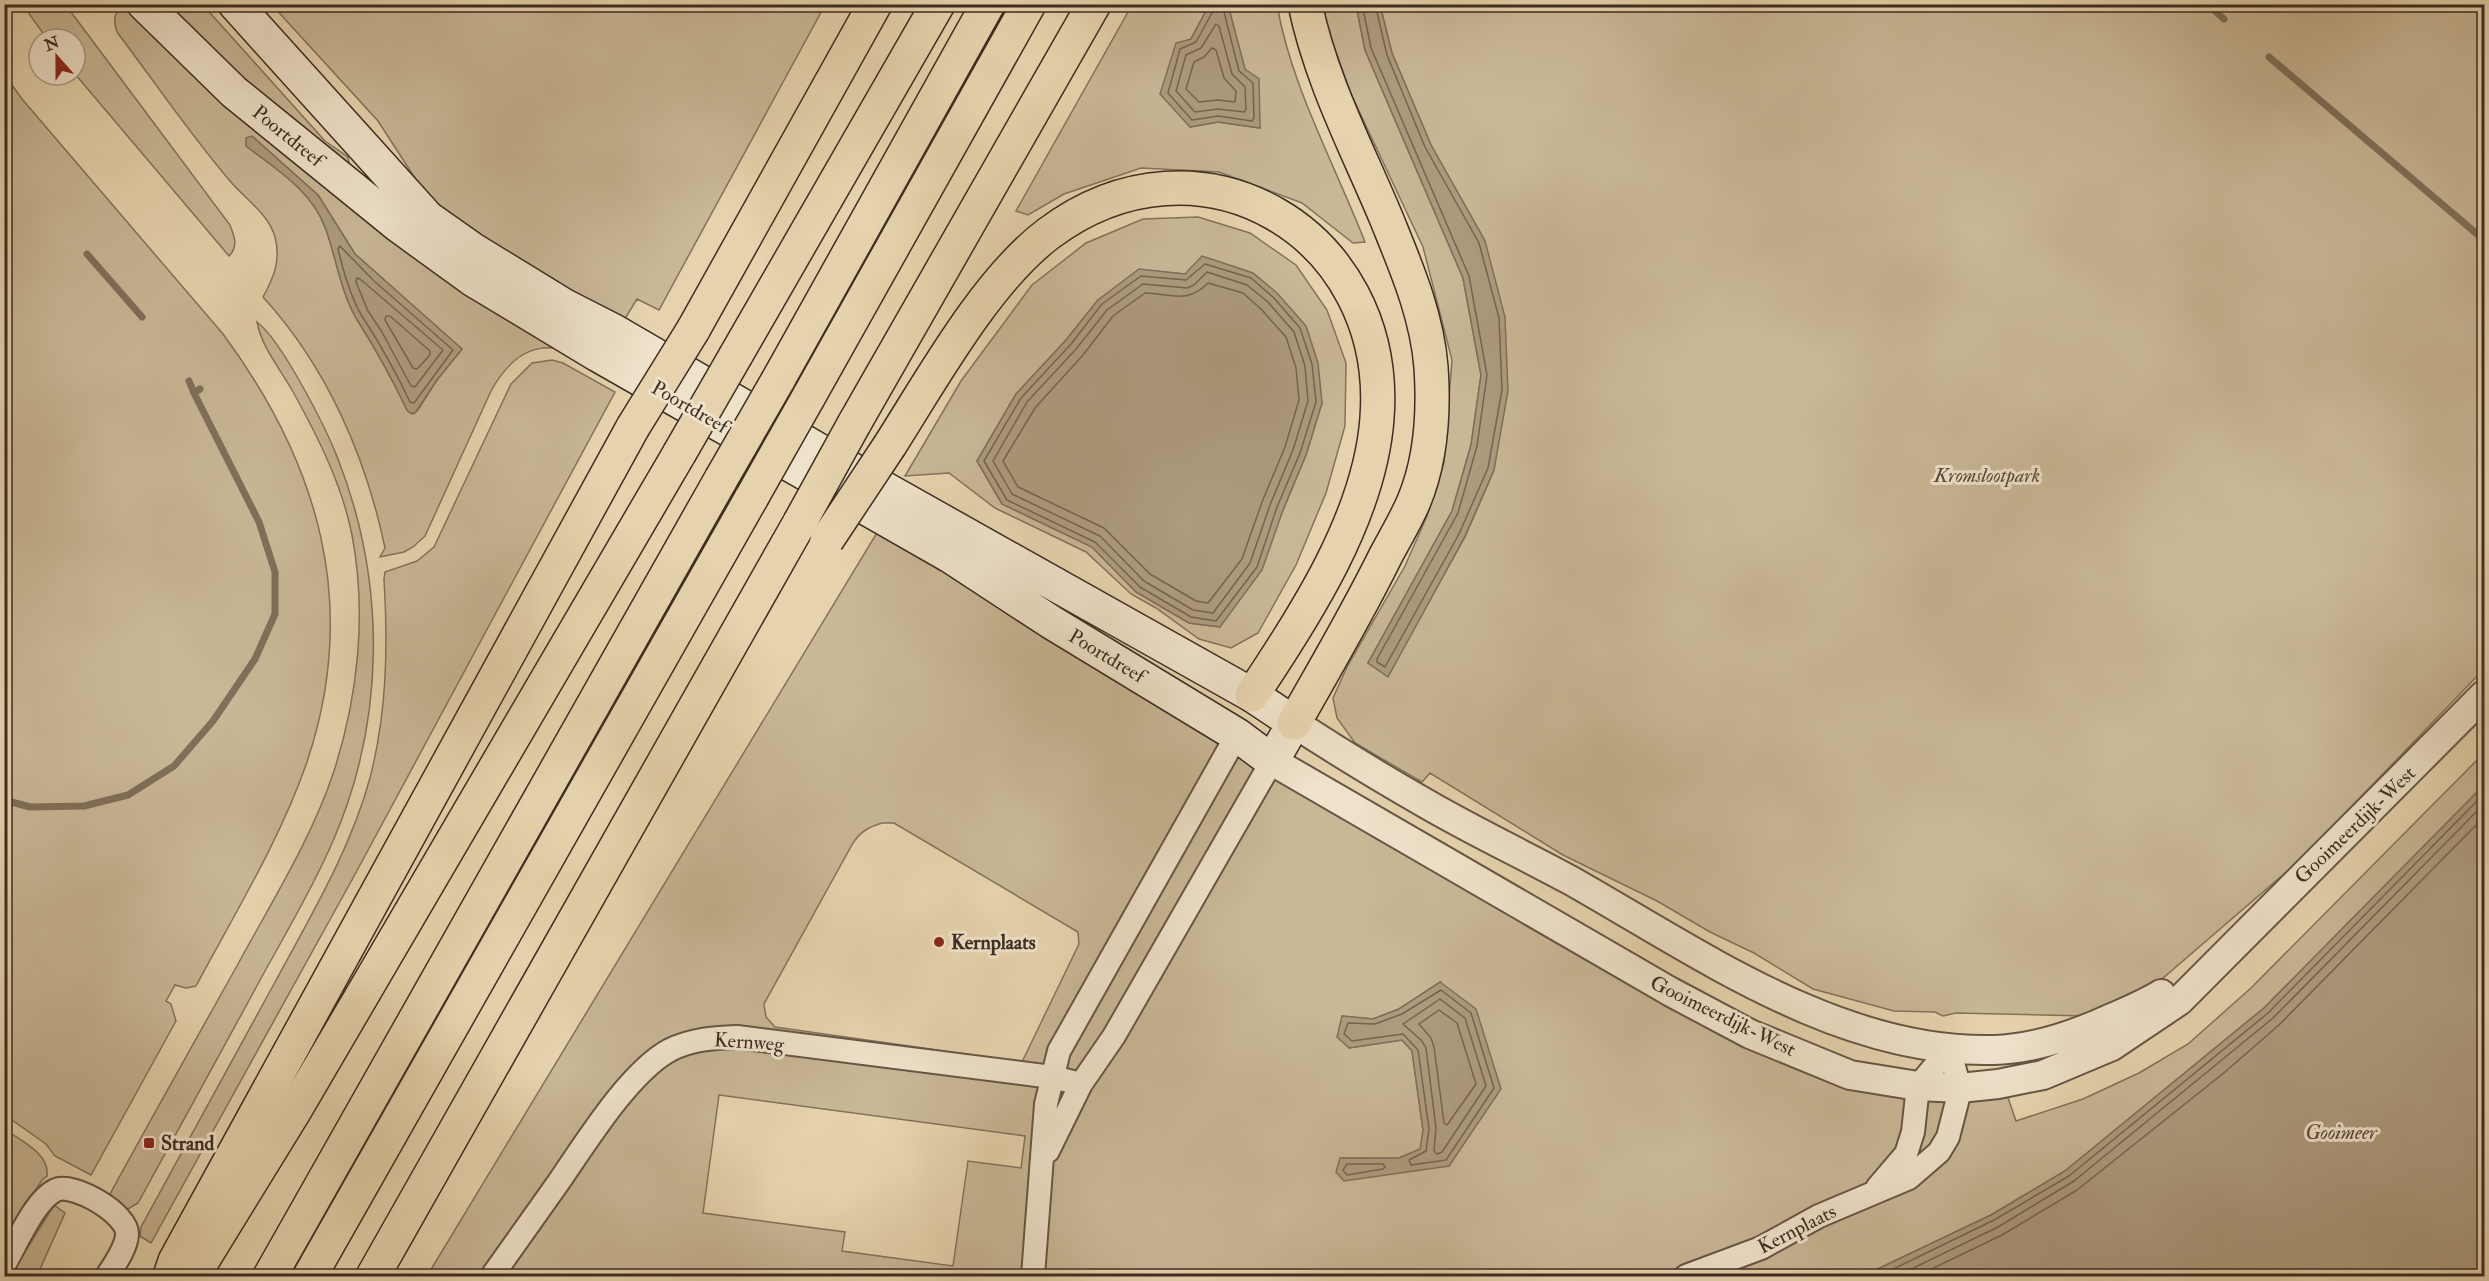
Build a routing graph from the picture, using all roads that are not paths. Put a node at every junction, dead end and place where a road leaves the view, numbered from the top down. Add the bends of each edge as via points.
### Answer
1 (144, 4) edge
2 (235, 4) edge
3 (849, 4) edge
4 (875, 4) edge
5 (938, 4) edge
6 (988, 4) edge
7 (1029, 4) edge
8 (1094, 4) edge
9 (1305, 4) edge
10 (683, 325) junction
11 (761, 593) junction
12 (1252, 695) junction
13 (2484, 695) edge
14 (1293, 723) junction
15 (1237, 735) junction
16 (1272, 761) junction
17 (2224, 954) junction
18 (1949, 1049) junction
19 (1052, 1077) junction
20 (1081, 1084) junction
21 (1918, 1086) junction
22 (1960, 1088) junction
23 (1043, 1161) junction
24 (1874, 1191) junction
25 (4, 1264) edge
26 (107, 1276) edge
27 (170, 1276) edge
28 (193, 1276) edge
29 (270, 1276) edge
30 (310, 1276) edge
31 (373, 1276) edge
32 (492, 1276) edge
33 (1033, 1276) edge
34 (1686, 1276) edge

1 - 15 main road, Poortdreef via 234,92 399,226 472,279 950,556
2 - 12 main road, Poortdreef via 428,218 472,249 887,490
3 - 10 highway
4 - 10 highway
5 - 28 highway, bridge via 295,1110
6 - 29 highway, bridge
7 - 30 highway, bridge
8 - 11 highway, bridge
9 - 14 highway via 1313,41 1338,111 1417,298 1431,365 1432,409 1428,446 1414,500 1348,630
10 - 27 highway, bridge via 633,427
11 - 12 highway, bridge via 827,540 989,295 1026,252 1074,217 1104,203 1173,188 1210,190 1236,196 1287,219 1335,265 1353,293 1365,323 1377,383 1378,417 1373,450 1345,533 1307,608
11 - 31 highway
12 - 14 main road, Poortdreef
12 - 15 main road
13 - 17 street, Gooimeerdijk-West
14 - 16 main road
14 - 18 street, Gooimeerdijk-West via 1427,804 1779,998 1866,1031
15 - 16 main road, Poortdreef
15 - 19 street via 1074,1022 1059,1051
16 - 20 street via 1119,1026
16 - 21 street, Gooimeerdijk-West via 1750,1034 1850,1074
17 - 18 street, Gooimeerdijk-West via 2152,1000 2079,1033 1996,1050
17 - 22 street, Gooimeerdijk-West via 2179,1001 2112,1046 2043,1075
18 - 21 street
18 - 22 street, Kernplaats
19 - 20 street, Kernweg
19 - 23 street via 1046,1104
19 - 32 street, Kernweg via 737,1037 703,1038 668,1051 601,1120
20 - 23 street
21 - 22 street, Gooimeerdijk-West
21 - 24 street, Kernplaats via 1911,1144 1900,1163
22 - 24 street, Kernplaats via 1951,1129 1939,1152 1909,1178
23 - 33 street
24 - 34 street, Kernplaats via 1761,1248
25 - 26 street via 38,1206 49,1194 69,1188 116,1213 125,1224 123,1247

